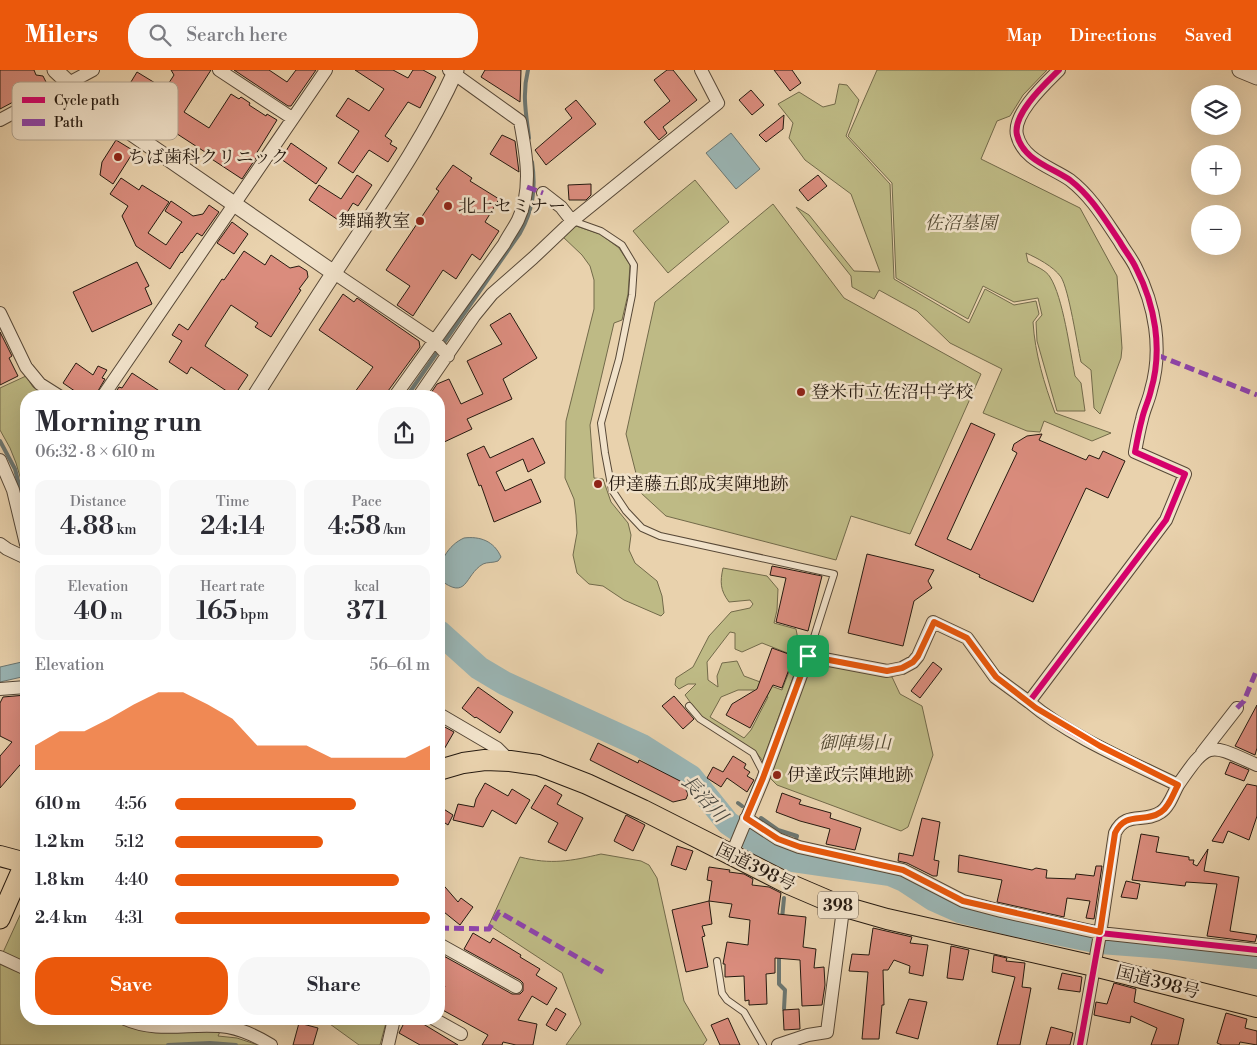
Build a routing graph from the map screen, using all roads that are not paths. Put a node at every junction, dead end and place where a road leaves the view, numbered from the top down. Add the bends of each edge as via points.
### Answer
1 (55, 70) edge
2 (93, 70) edge
3 (219, 70) edge
4 (326, 70) edge
5 (700, 70) edge
6 (1059, 70) edge
7 (1240, 70) edge
8 (453, 71) edge
9 (1257, 77) edge
10 (67, 82) edge
11 (72, 82) edge
12 (12, 114) edge
13 (292, 118) junction
14 (0, 120) edge
15 (141, 140) edge
16 (543, 193) dead end
17 (235, 205) junction
18 (572, 221) junction
19 (334, 273) junction
20 (0, 313) edge
21 (435, 341) junction
22 (448, 356) junction
23 (50, 390) edge
24 (108, 390) edge
25 (259, 390) edge
26 (399, 390) edge
27 (423, 390) edge
28 (0, 460) edge
29 (20, 519) edge
30 (0, 544) edge
31 (20, 555) edge
32 (808, 656) junction
33 (20, 687) edge
34 (0, 689) edge
35 (1029, 702) junction
36 (689, 706) dead end
37 (1237, 708) dead end
38 (445, 718) edge
39 (1202, 753) junction
40 (510, 761) junction
41 (1257, 765) edge
42 (445, 768) edge
43 (764, 775) junction
44 (1178, 785) junction
45 (745, 820) junction
46 (734, 848) junction
47 (0, 856) edge
48 (20, 861) edge
49 (20, 875) edge
50 (0, 918) edge
51 (842, 918) dead end
52 (1100, 933) junction
53 (445, 947) edge
54 (1257, 950) edge
55 (0, 957) edge
56 (1095, 958) junction
57 (717, 960) dead end
58 (20, 966) edge
59 (516, 987) dead end
60 (1257, 1007) edge
61 (138, 1025) edge
62 (393, 1025) edge
63 (445, 1025) edge
64 (461, 1034) dead end
65 (271, 1045) edge
66 (388, 1045) edge
67 (763, 1045) edge
68 (778, 1045) edge
69 (1080, 1045) edge

1 - 10 street
2 - 11 street
3 - 13 street
4 - 13 street
5 - 18 street via 718,103
6 - 35 street via 1030,101 1020,117 1016,133 1023,150 1087,195 1136,266 1151,302 1156,355 1152,388 1135,452 1185,474 1166,520
7 - 9 street
8 - 19 street via 430,123 405,166
8 - 21 street via 520,120 527,187 518,219 504,244
12 - 14 street
13 - 17 street
15 - 17 street
16 - 18 street
17 - 19 street
17 - 24 street
18 - 22 street via 492,294
18 - 32 lane via 601,231 622,245 634,265 632,294 619,359 601,424 612,490 642,528 660,536 834,574
19 - 21 street
19 - 25 street
20 - 23 street via 26,367
21 - 22 street
21 - 26 street
22 - 27 street
28 - 29 street via 13,490
30 - 31 street
32 - 35 street via 887,671 902,668 918,656 934,622 967,638 996,677
32 - 43 street
33 - 34 street
35 - 44 street via 1100,746
36 - 43 lane via 700,719 752,753
37 - 39 street
38 - 40 street via 493,746
39 - 41 street via 1224,750
39 - 44 street
40 - 42 highway, 国道398号 / 398 via 485,760
40 - 46 highway, 国道398号 / 398 via 538,764 571,776
43 - 45 street
44 - 52 street via 1161,812 1119,825 1115,833
45 - 46 street
45 - 52 street via 778,839 800,847 903,870 963,901
46 - 56 highway, 国道398号 / 398 via 789,884 838,906
47 - 48 highway
49 - 50 main road
51 - 68 street via 827,1032
52 - 54 street
52 - 56 street
53 - 59 street
55 - 58 street
56 - 60 highway, 国道398号 / 398
56 - 69 street
57 - 67 lane via 722,993 744,1012
61 - 65 street via 227,1027 246,1031
62 - 66 street
63 - 64 street

